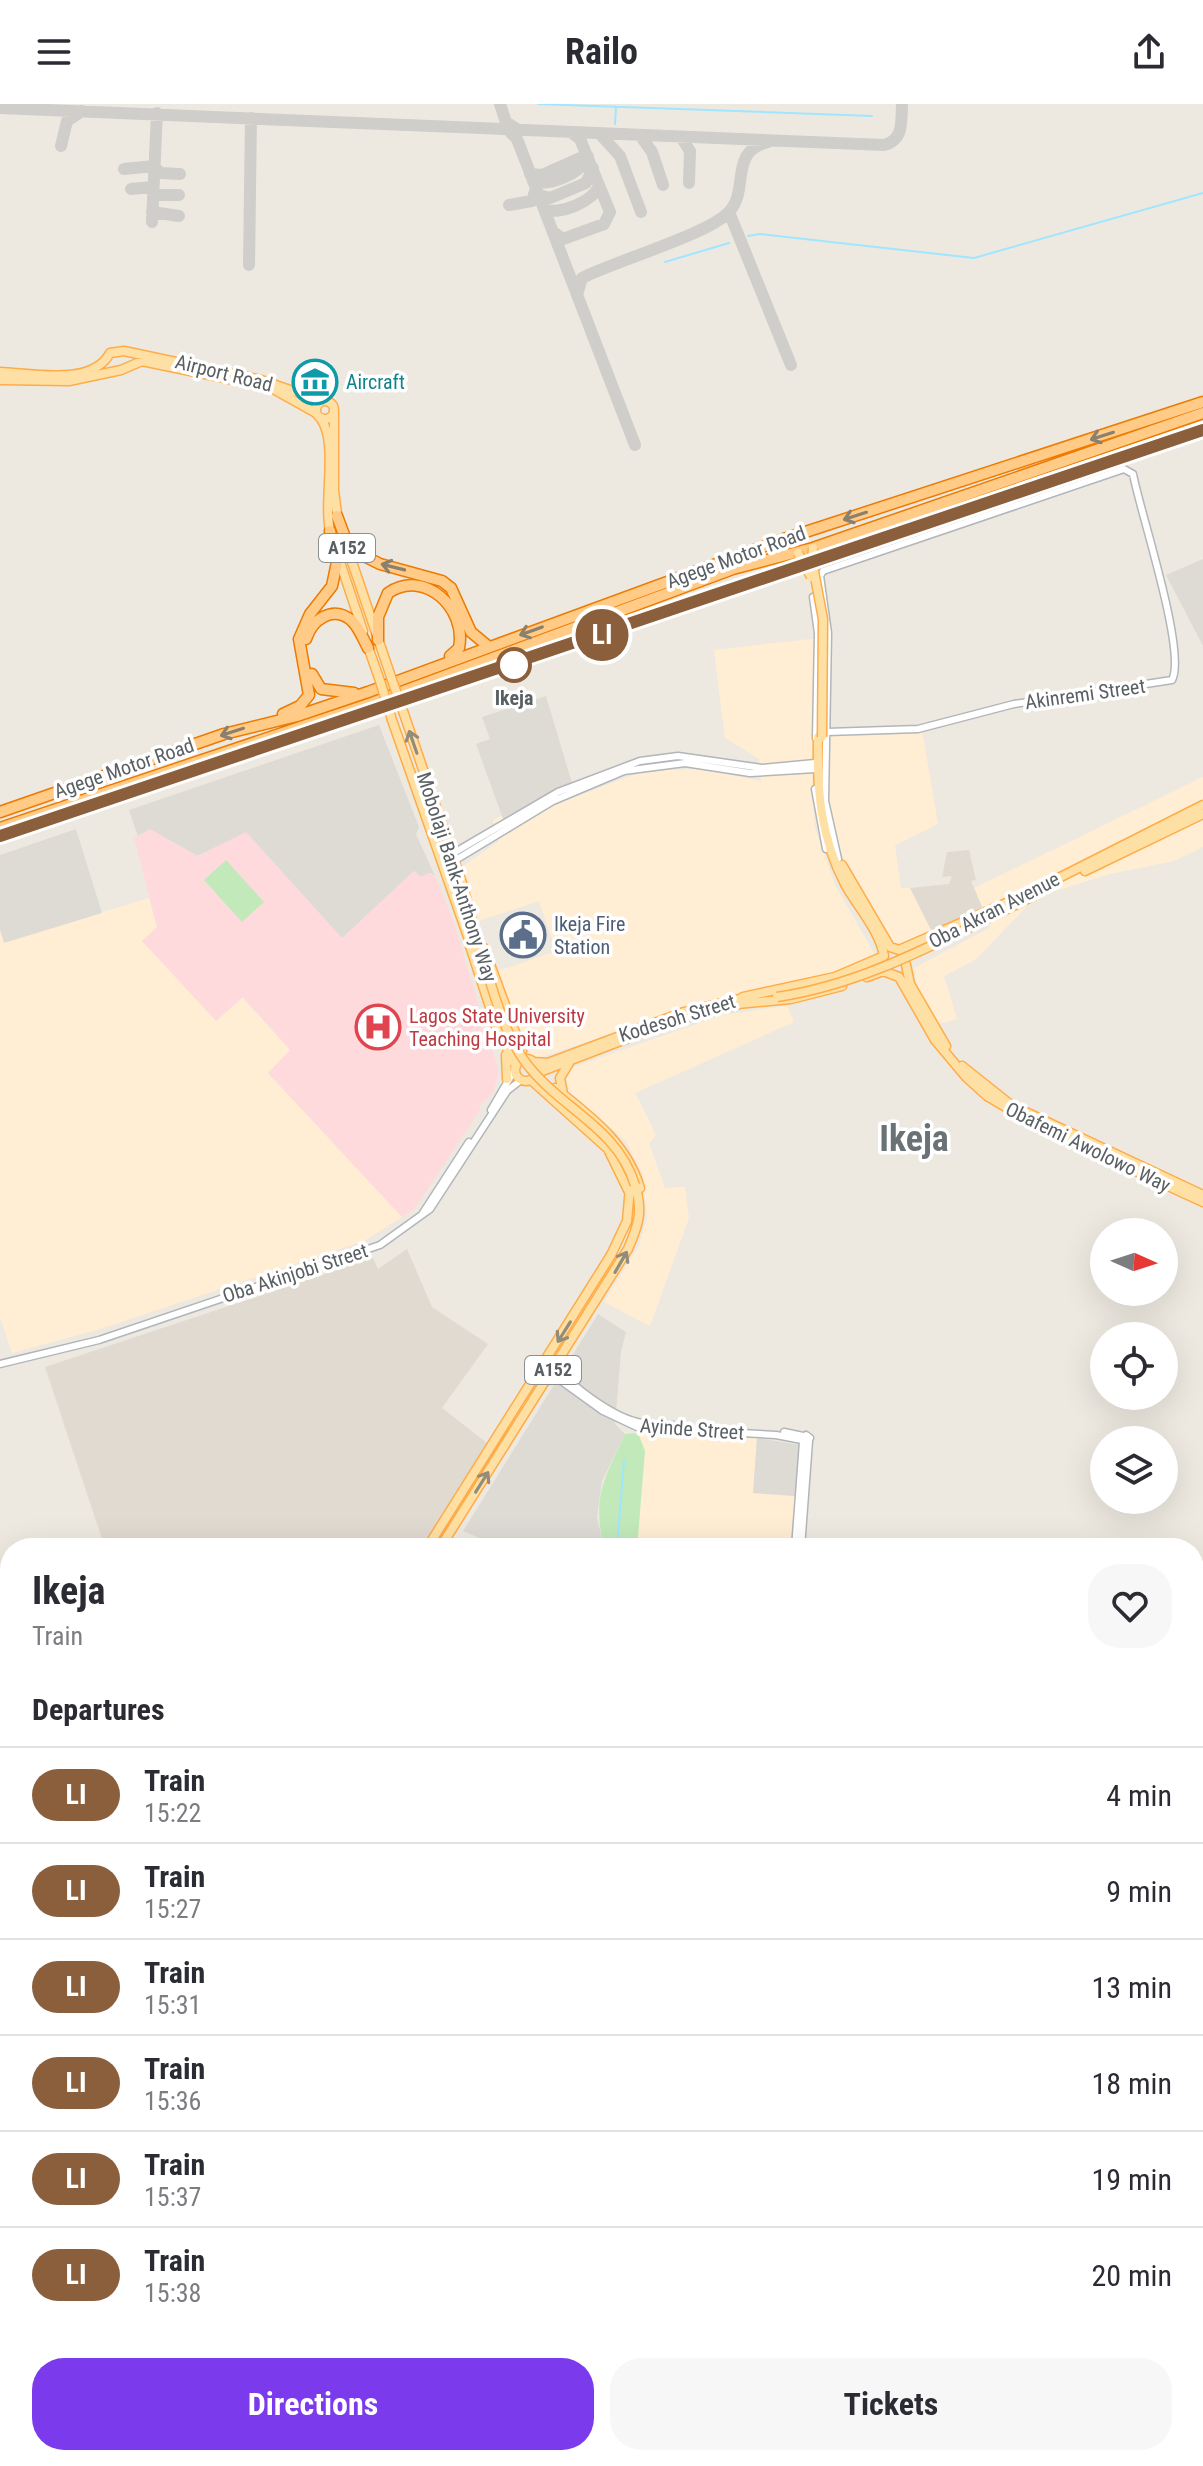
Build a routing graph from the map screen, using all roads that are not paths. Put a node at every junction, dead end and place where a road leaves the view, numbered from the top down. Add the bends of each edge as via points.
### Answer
1 (124, 351) junction
2 (107, 358) junction
3 (129, 366) junction
4 (0, 372) edge
5 (112, 372) junction
6 (0, 380) edge
7 (322, 401) junction
8 (1203, 402) edge
9 (334, 413) junction
10 (1203, 413) edge
11 (318, 416) junction
12 (337, 516) junction
13 (330, 531) junction
14 (813, 548) junction
15 (798, 553) junction
16 (823, 595) junction
17 (378, 640) junction
18 (489, 647) junction
19 (368, 648) junction
20 (433, 666) junction
21 (313, 687) junction
22 (368, 692) junction
23 (320, 708) junction
24 (260, 723) junction
25 (823, 736) junction
26 (815, 766) junction
27 (1203, 805) edge
28 (0, 812) edge
29 (1203, 814) edge
30 (0, 828) edge
31 (453, 858) junction
32 (840, 867) junction
33 (1032, 894) junction
34 (943, 931) junction
35 (472, 936) junction
36 (878, 936) junction
37 (948, 941) junction
38 (915, 944) junction
39 (899, 950) junction
40 (884, 956) junction
41 (909, 962) junction
42 (871, 963) junction
43 (891, 973) junction
44 (876, 974) junction
45 (836, 982) junction
46 (905, 982) junction
47 (777, 996) joint
48 (740, 1001) junction
49 (510, 1024) junction
50 (497, 1029) junction
51 (506, 1050) junction
52 (572, 1060) junction
53 (530, 1061) junction
54 (958, 1064) junction
55 (516, 1068) junction
56 (535, 1076) junction
57 (507, 1079) junction
58 (521, 1080) junction
59 (567, 1098) junction
60 (564, 1110) junction
61 (631, 1189) junction
62 (1203, 1195) edge
63 (641, 1197) junction
64 (1203, 1202) edge
65 (423, 1213) junction
66 (558, 1363) junction
67 (0, 1364) edge
68 (546, 1381) junction
69 (529, 1387) junction
70 (538, 1393) junction
71 (804, 1440) junction
72 (433, 1538) edge
73 (446, 1538) edge
74 (796, 1538) edge
75 (801, 1538) edge

1 - 2 main road
1 - 3 main road via 130,356
1 - 7 main road, Airport Road via 261,380
2 - 4 main road via 75,374
2 - 5 main road
3 - 5 main road
3 - 11 main road, Airport Road via 147,361 258,385 304,403
5 - 6 main road via 69,381
7 - 9 main road via 331,403
7 - 11 main road
8 -> 18 highway, Agege Motor Road via 784,539
9 - 11 main road via 328,419
9 - 12 main road, A152
10 - 14 highway, Agege Motor Road
11 - 13 main road, A152 via 328,433
12 - 17 main road, A152
18 -> 12 highway via 471,632 451,588 360,554 346,540
13 - 19 main road, A152
13 - 21 highway via 337,562 332,586 299,639
14 - 15 highway, Agege Motor Road, bridge
14 - 25 main road, bridge via 824,639
15 - 25 main road, bridge via 811,578 819,621
15 - 30 highway, Agege Motor Road via 733,569 576,629
16 - 25 street via 828,633
16 - 25 street, Akinremi Street via 820,576 828,569 1124,469 1133,474 1167,610 1175,668 1172,680 1014,704 918,729
16 - 26 street via 813,597 818,642
17 - 20 highway via 378,617 388,593 408,584 434,590 452,612 461,637 456,652
31 -> 17 main road, Mobolaji Bank-Anthony Way / A152, bridge
18 - 20 highway, Agege Motor Road
19 - 21 highway via 350,620 328,614 316,620 304,643
19 - 35 main road, Mobolaji Bank-Anthony Way / A152, bridge
20 - 22 highway, Agege Motor Road
21 - 22 highway via 340,694
21 - 23 highway
21 - 24 highway via 300,706
22 - 23 highway, Agege Motor Road
23 - 24 highway, Agege Motor Road
24 -> 28 highway, Agege Motor Road
25 - 32 street via 825,801
25 - 32 main road via 823,798 828,836
26 - 31 street via 750,773 659,763 624,771 553,801
26 - 32 street via 821,831
27 - 33 main road, Oba Akran Avenue
29 - 33 main road, Oba Akran Avenue
31 - 35 main road, Mobolaji Bank-Anthony Way / A152
32 - 36 main road
33 - 34 main road
33 - 37 main road
33 - 47 main road, Oba Akran Avenue, bridge via 873,972 810,992
34 - 37 main road via 941,939
34 - 38 main road
35 - 49 main road
35 - 50 main road
35 - 61 main road, Mobolaji Bank-Anthony Way / A152, bridge via 518,1059 610,1147
36 - 38 main road via 899,947
36 - 39 main road, Obafemi Awolowo Way
36 - 40 main road, Obafemi Awolowo Way
36 - 42 main road via 880,953
37 - 41 main road
38 - 39 main road
39 - 40 main road
39 - 41 main road, Obafemi Awolowo Way
40 - 42 main road
40 - 43 main road, Obafemi Awolowo Way via 883,966
41 - 43 main road via 899,973
41 - 46 main road, Obafemi Awolowo Way
42 - 45 main road
43 - 44 main road
43 - 46 main road, Obafemi Awolowo Way
44 - 45 main road
44 - 46 main road
45 - 48 main road
46 - 54 main road, Obafemi Awolowo Way
47 - 48 main road, Kodesoh Street
48 - 52 main road, Kodesoh Street
48 - 53 main road, Kodesoh Street via 620,1034 548,1063
49 - 50 main road
49 - 53 main road
50 - 51 main road
51 - 55 main road
51 - 57 main road
52 - 56 main road, Kodesoh Street
52 - 59 main road via 560,1078
53 - 55 main road
53 - 56 main road
54 - 62 main road, Obafemi Awolowo Way via 1011,1105
54 - 64 main road, Obafemi Awolowo Way via 975,1086 1011,1111
55 - 57 street
55 - 58 main road
56 - 58 main road
56 - 59 main road
56 - 60 main road
57 - 65 street
58 - 65 street, Oba Akinjobi Street via 509,1088
59 - 60 main road
59 - 63 main road via 623,1150
60 - 61 main road via 608,1149
61 - 63 main road, Mobolaji Bank-Anthony Way / A152
61 -> 69 main road, A152 via 627,1221 615,1247
66 -> 63 main road, A152 via 628,1249
65 - 67 street, Oba Akinjobi Street via 396,1235 365,1250 99,1340
66 - 68 main road, A152
66 - 71 street, Ayinde Street via 563,1374 590,1396 630,1420
68 - 70 main road, A152
68 - 71 street, Ayinde Street via 560,1380 603,1411 637,1427
69 - 70 main road
69 - 72 main road, A152
73 -> 70 main road, A152
71 - 74 street
71 - 75 street

